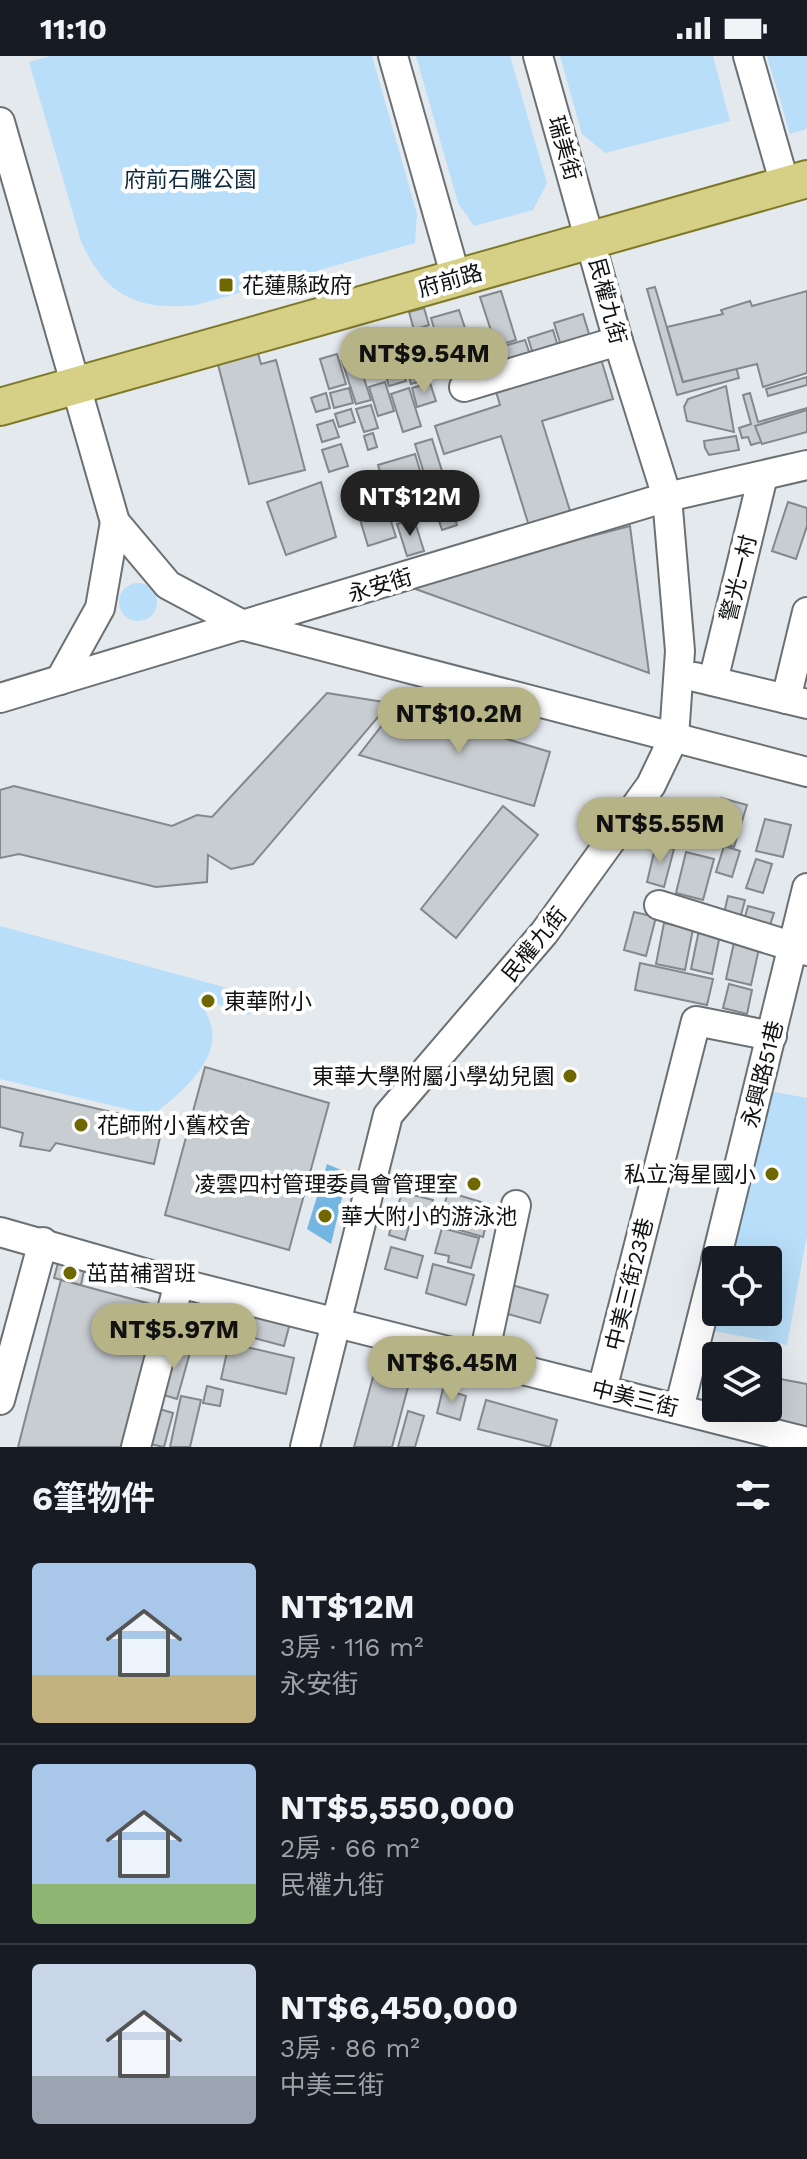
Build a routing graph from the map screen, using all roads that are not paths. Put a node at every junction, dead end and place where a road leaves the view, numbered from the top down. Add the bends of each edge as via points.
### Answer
1 (393, 56) edge
2 (538, 56) edge
3 (748, 56) edge
4 (0, 122) edge
5 (796, 182) edge
6 (591, 240) junction
7 (456, 278) junction
8 (618, 341) junction
9 (76, 385) junction
10 (464, 387) dead end
11 (0, 407) edge
12 (807, 465) edge
13 (763, 476) junction
14 (667, 497) junction
15 (115, 522) junction
16 (807, 612) edge
17 (245, 626) junction
18 (680, 674) junction
19 (60, 680) junction
20 (713, 681) junction
21 (0, 698) edge
22 (796, 702) edge
23 (674, 737) junction
24 (807, 772) edge
25 (807, 888) edge
26 (659, 905) dead end
27 (799, 950) edge
28 (772, 1036) junction
29 (516, 1205) dead end
30 (0, 1232) edge
31 (43, 1242) junction
32 (720, 1246) edge
33 (179, 1283) junction
34 (702, 1317) edge
35 (336, 1322) junction
36 (483, 1360) junction
37 (602, 1390) junction
38 (0, 1400) edge
39 (679, 1409) junction
40 (807, 1442) edge
41 (136, 1447) edge
42 (305, 1447) edge

1 - 7 street
2 - 6 street, 瑞美街
3 - 5 street
4 - 9 street
5 - 6 main road, 府前路
6 - 7 main road, 府前路
6 - 8 street, 民權九街
7 - 9 main road, 府前路
8 - 10 street
8 - 14 street, 民權九街
9 - 11 main road, 府前路
9 - 15 street
12 - 13 street, 永安街
13 - 14 street, 永安街
13 - 20 street, 警光一村
14 - 17 street, 永安街
14 - 18 street, 民權九街
15 - 17 street via 168,585
15 - 19 street via 100,608
16 - 22 street
17 - 19 street, 永安街
17 - 23 street
18 - 20 street
18 - 23 street, 民權九街
19 - 21 street, 永安街
20 - 22 street
23 - 24 street
23 - 35 street, 民權九街 via 651,785 544,933 388,1115
25 - 27 street, 永興路51巷
26 - 27 street
27 - 28 street, 永興路51巷
28 - 32 street, 永興路51巷
28 - 37 street, 中美三街23巷 via 696,1021
29 - 36 street
30 - 31 street, 中美三街
31 - 33 street, 中美三街
31 - 38 street
33 - 35 street, 中美三街
33 - 41 street
34 - 39 street, 永興路51巷
35 - 36 street, 中美三街
35 - 42 street, 民權九街
36 - 37 street, 中美三街
37 - 39 street, 中美三街
39 - 40 street, 中美三街

